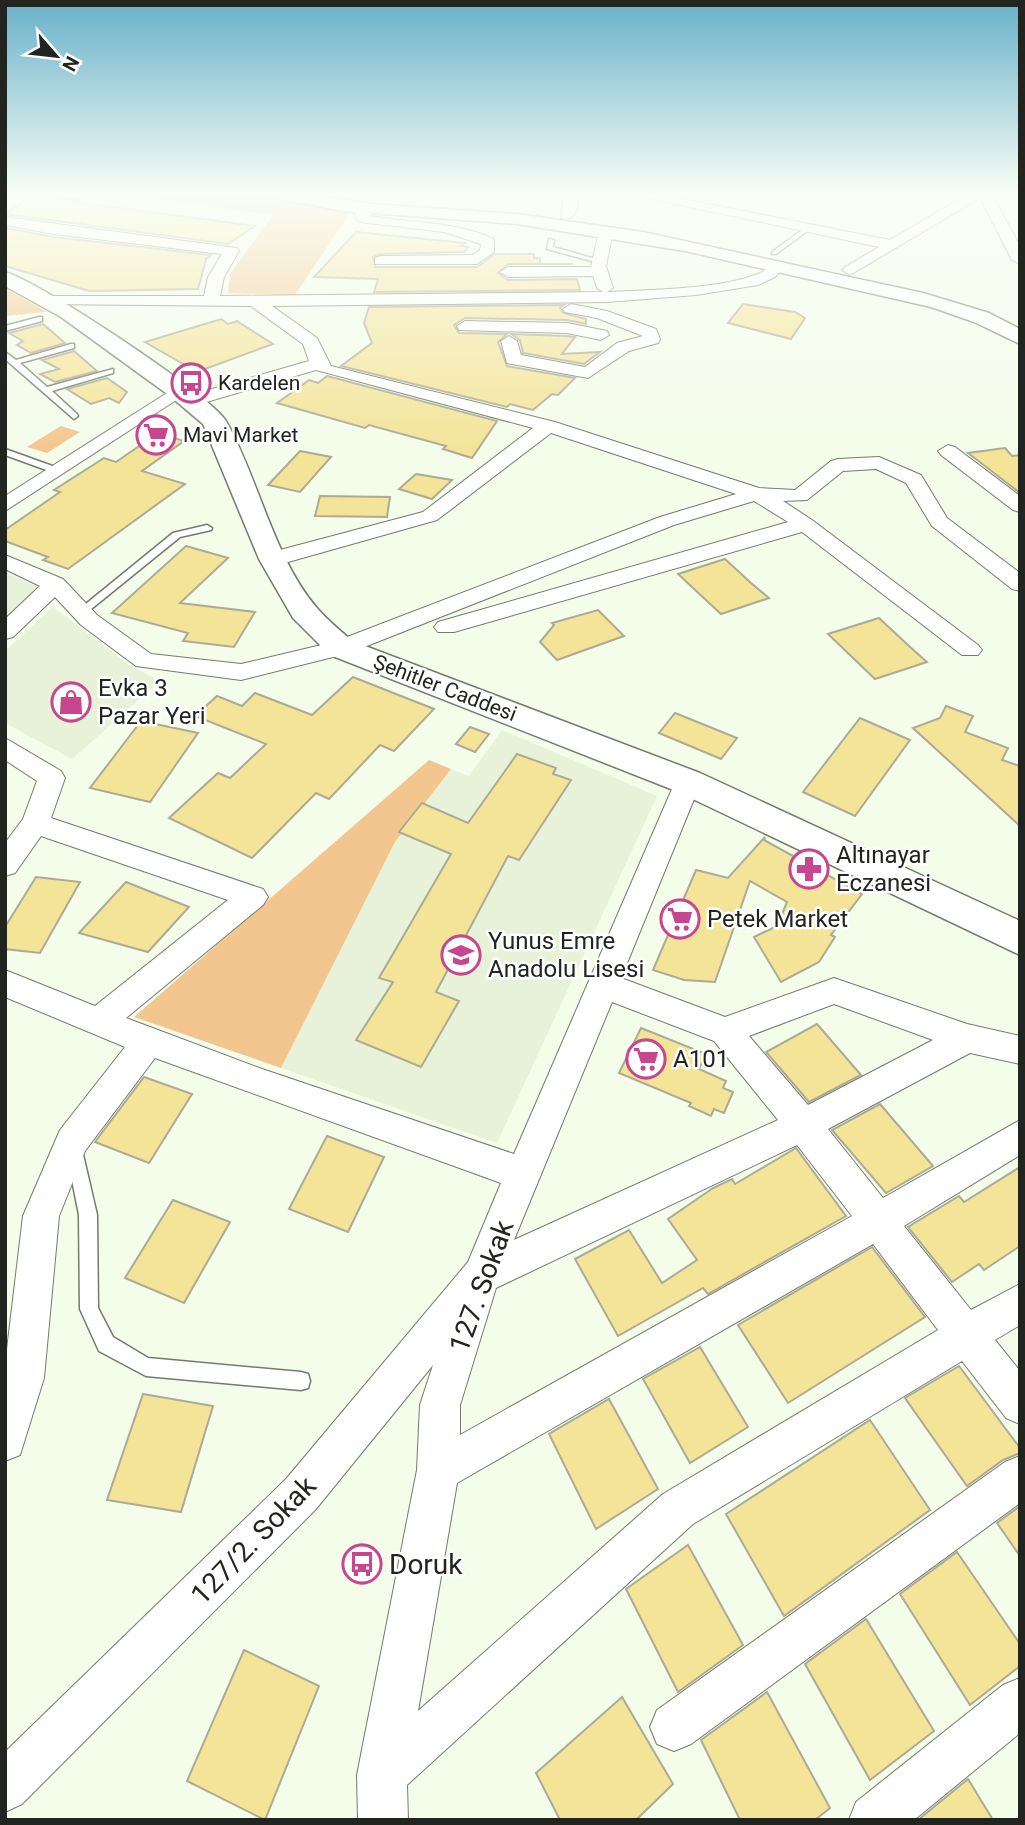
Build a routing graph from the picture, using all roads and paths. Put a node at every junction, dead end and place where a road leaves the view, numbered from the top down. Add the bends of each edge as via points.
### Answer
1 (8, 280) edge
2 (215, 280) edge
3 (604, 280) edge
4 (757, 280) edge
5 (859, 280) edge
6 (869, 280) edge
7 (608, 297) junction
8 (211, 300) junction
9 (424, 301) junction
10 (256, 302) junction
11 (44, 310) junction
12 (1020, 320) edge
13 (464, 326) dead end
14 (5, 329) edge
15 (650, 333) junction
16 (1020, 338) edge
17 (483, 340) dead end
18 (509, 341) junction
19 (71, 346) dead end
20 (623, 346) junction
21 (5, 354) edge
22 (13, 363) junction
23 (319, 364) junction
24 (110, 371) dead end
25 (47, 390) junction
26 (184, 396) junction
27 (74, 416) dead end
28 (548, 425) junction
29 (948, 451) dead end
30 (5, 452) edge
31 (55, 470) junction
32 (757, 494) junction
33 (5, 505) edge
34 (1020, 506) edge
35 (805, 524) junction
36 (207, 528) dead end
37 (613, 541) junction
38 (273, 559) junction
39 (5, 561) edge
40 (647, 569) junction
41 (55, 584) junction
42 (1020, 584) edge
43 (81, 612) junction
44 (5, 632) edge
45 (341, 648) junction
46 (971, 650) dead end
47 (372, 660) junction
48 (5, 747) edge
49 (688, 782) junction
50 (35, 822) junction
51 (5, 865) edge
52 (1020, 939) edge
53 (5, 983) edge
54 (601, 984) junction
55 (97, 1023) junction
56 (725, 1031) junction
57 (967, 1038) junction
58 (148, 1042) junction
59 (1020, 1050) edge
60 (803, 1125) junction
61 (1020, 1136) edge
62 (72, 1142) junction
63 (523, 1174) junction
64 (877, 1222) junction
65 (481, 1275) junction
66 (1020, 1304) edge
67 (966, 1336) junction
68 (301, 1381) dead end
69 (1020, 1404) edge
70 (5, 1440) edge
71 (438, 1470) junction
72 (1020, 1477) edge
73 (1020, 1702) edge
74 (674, 1727) dead end
75 (382, 1775) junction
76 (5, 1787) edge
77 (383, 1820) edge
78 (874, 1820) edge

1 - 11 street, Şehitler Caddesi
2 - 8 street
3 - 7 street
4 - 7 street
5 - 16 street via 998,323
6 - 12 street via 985,304
7 - 9 street
8 - 10 street
8 - 11 street
9 - 10 street
9 - 15 street via 570,309 601,314
10 - 23 street via 311,342
11 - 14 lane
11 - 26 street, Şehitler Caddesi
13 - 15 street via 568,328 609,336
15 - 20 street via 652,339
17 - 18 street
18 - 20 street
18 - 20 street via 513,359 588,373
19 - 22 lane
21 - 22 lane
22 - 25 lane
23 - 26 street
23 - 28 street via 325,370 421,396
24 - 25 lane
25 - 27 lane
26 - 31 street
26 - 38 street, Şehitler Caddesi via 214,421
28 - 32 street
28 - 38 street via 430,516
29 - 34 street
30 - 31 lane
31 - 33 street
32 - 35 street
32 - 37 street
32 - 42 street via 800,496 838,464 879,463 914,479 939,522
35 - 40 street
35 - 46 street
36 - 43 lane via 177,535
37 - 40 street
37 - 45 street
38 - 45 street, Şehitler Caddesi via 304,612
39 - 41 street
40 - 47 street via 421,635
41 - 43 street
41 - 44 street
43 - 45 street via 145,661 241,672
45 - 47 street, Şehitler Caddesi
47 - 49 street, Şehitler Caddesi
48 - 50 street via 52,778
49 - 52 street, Şehitler Caddesi
49 - 54 street, 127. Sokak
50 - 51 street
50 - 55 street via 253,897
53 - 55 street
54 - 56 street
54 - 63 street, 127. Sokak
55 - 58 street
56 - 57 street via 834,991
56 - 60 street
57 - 59 street
57 - 60 street
58 - 62 street
58 - 63 street
60 - 64 street
60 - 65 street
61 - 64 street
62 - 68 lane via 88,1215 89,1309 106,1344 146,1367
62 - 70 street via 41,1216 24,1378
63 - 65 street, 127. Sokak
64 - 67 street
64 - 71 street
65 - 71 street, 127. Sokak via 440,1405
65 - 76 street, 127/2. Sokak via 301,1494
66 - 67 street
67 - 69 street
67 - 75 street via 678,1509
71 - 75 street, 127. Sokak
72 - 74 street
73 - 78 street
75 - 77 street, 127. Sokak

